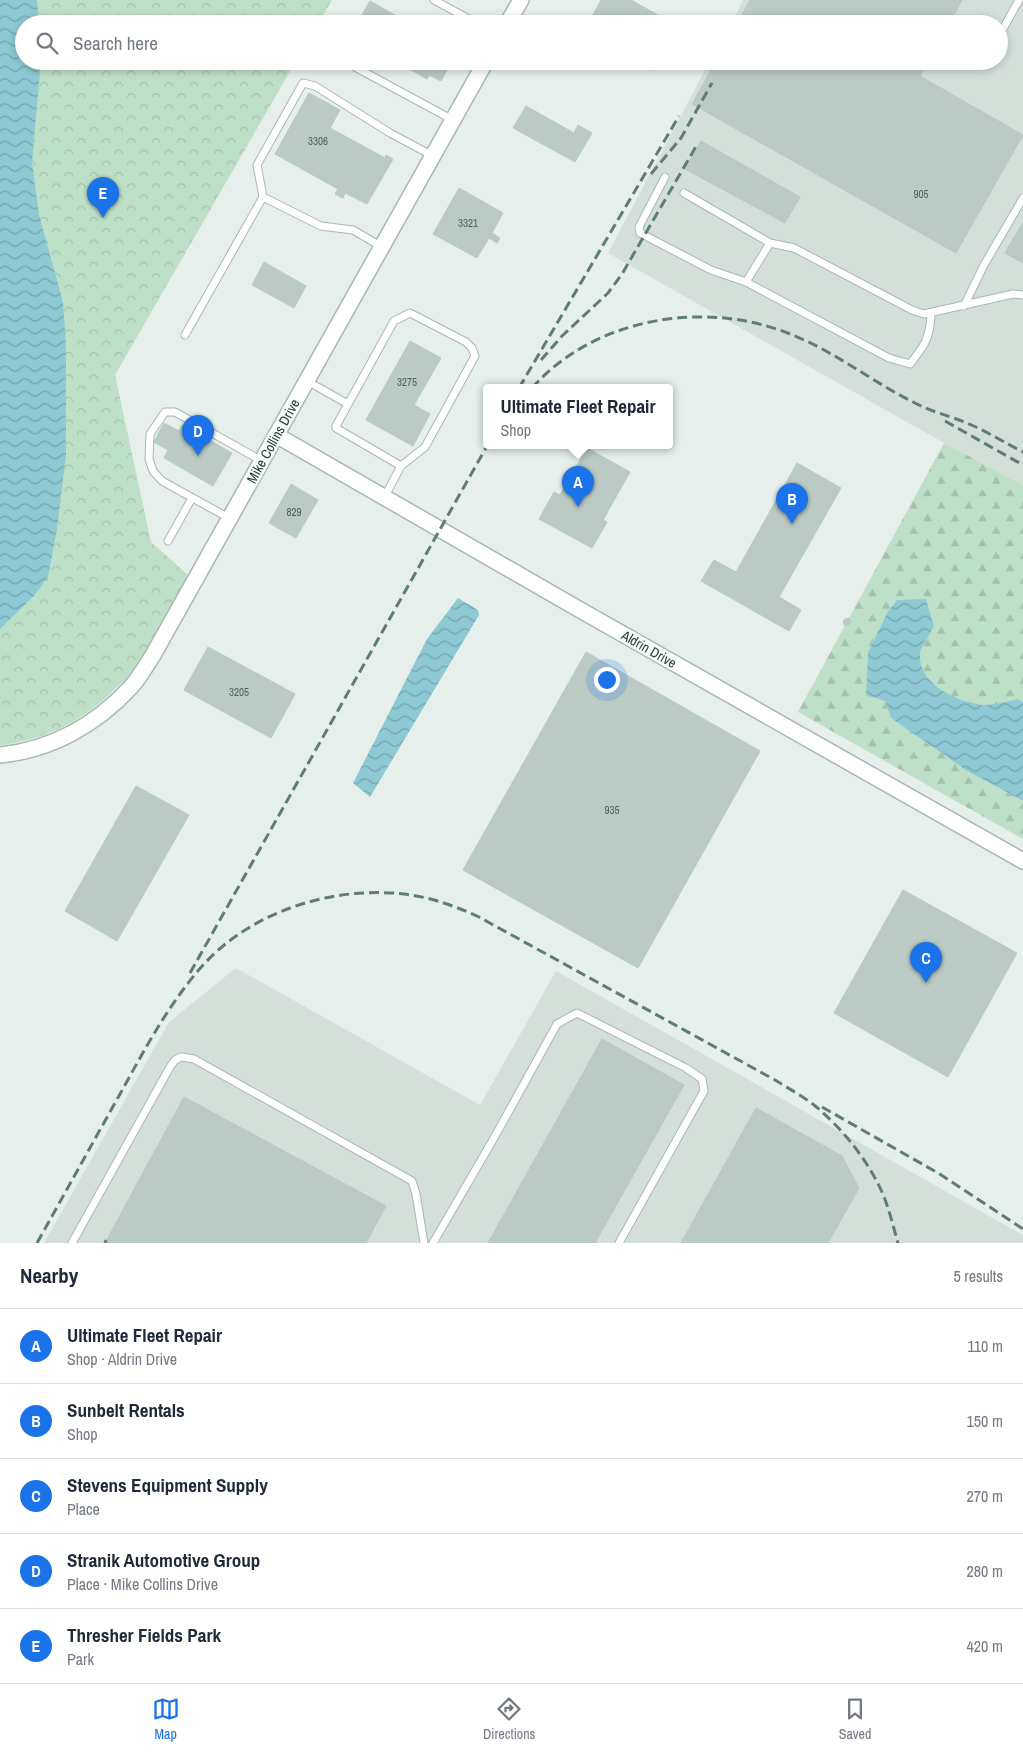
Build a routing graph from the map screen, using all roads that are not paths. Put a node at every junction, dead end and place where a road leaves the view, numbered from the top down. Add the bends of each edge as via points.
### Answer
1 (434, 0) edge
2 (521, 0) edge
3 (1018, 0) edge
4 (462, 15) edge
5 (512, 15) edge
6 (1008, 19) edge
7 (361, 70) edge
8 (481, 70) edge
9 (453, 120) junction
10 (433, 157) junction
11 (665, 178) dead end
12 (684, 194) dead end
13 (263, 197) junction
14 (1023, 198) edge
15 (770, 243) junction
16 (382, 247) junction
17 (746, 282) junction
18 (1023, 295) edge
19 (964, 306) junction
20 (931, 314) junction
21 (185, 335) dead end
22 (307, 381) junction
23 (348, 404) junction
24 (276, 435) junction
25 (262, 460) junction
26 (401, 466) junction
27 (192, 498) junction
28 (384, 498) junction
29 (230, 519) junction
30 (168, 541) dead end
31 (0, 755) edge
32 (1023, 862) edge
33 (72, 1243) edge
34 (424, 1243) edge
35 (433, 1243) edge
36 (619, 1243) edge

1 - 4 lane
2 - 5 street
3 - 6 lane
7 - 9 lane
8 - 9 street, Mike Collins Drive
9 - 10 street, Mike Collins Drive
10 - 13 lane via 315,86 303,83 257,164
10 - 16 street, Mike Collins Drive
11 - 17 lane via 639,227 640,233 710,270
12 - 15 lane
13 - 16 lane via 321,226 353,230
13 - 21 lane
14 - 19 lane
15 - 17 lane
15 - 20 lane via 794,248 912,310
16 - 22 street, Mike Collins Drive
17 - 20 lane via 889,358 910,364 930,331
18 - 19 lane via 1013,294
19 - 20 lane
22 - 23 lane
22 - 24 street, Mike Collins Drive
23 - 26 lane via 336,428
23 - 26 lane via 394,321 401,316 410,313 472,348 475,356 425,447
24 - 25 street, Mike Collins Drive
24 - 28 street, Aldrin Drive
25 - 27 lane via 175,412 165,412 150,434 149,459 153,471 162,481
25 - 29 street, Mike Collins Drive
26 - 28 lane
27 - 29 lane
27 - 30 lane
28 - 32 street, Aldrin Drive
29 - 31 street, Mike Collins Drive via 132,686 107,711 81,729 50,744 17,754
33 - 34 lane via 170,1067 180,1057 194,1059 412,1181
35 - 36 lane via 557,1024 577,1013 702,1079 704,1091

